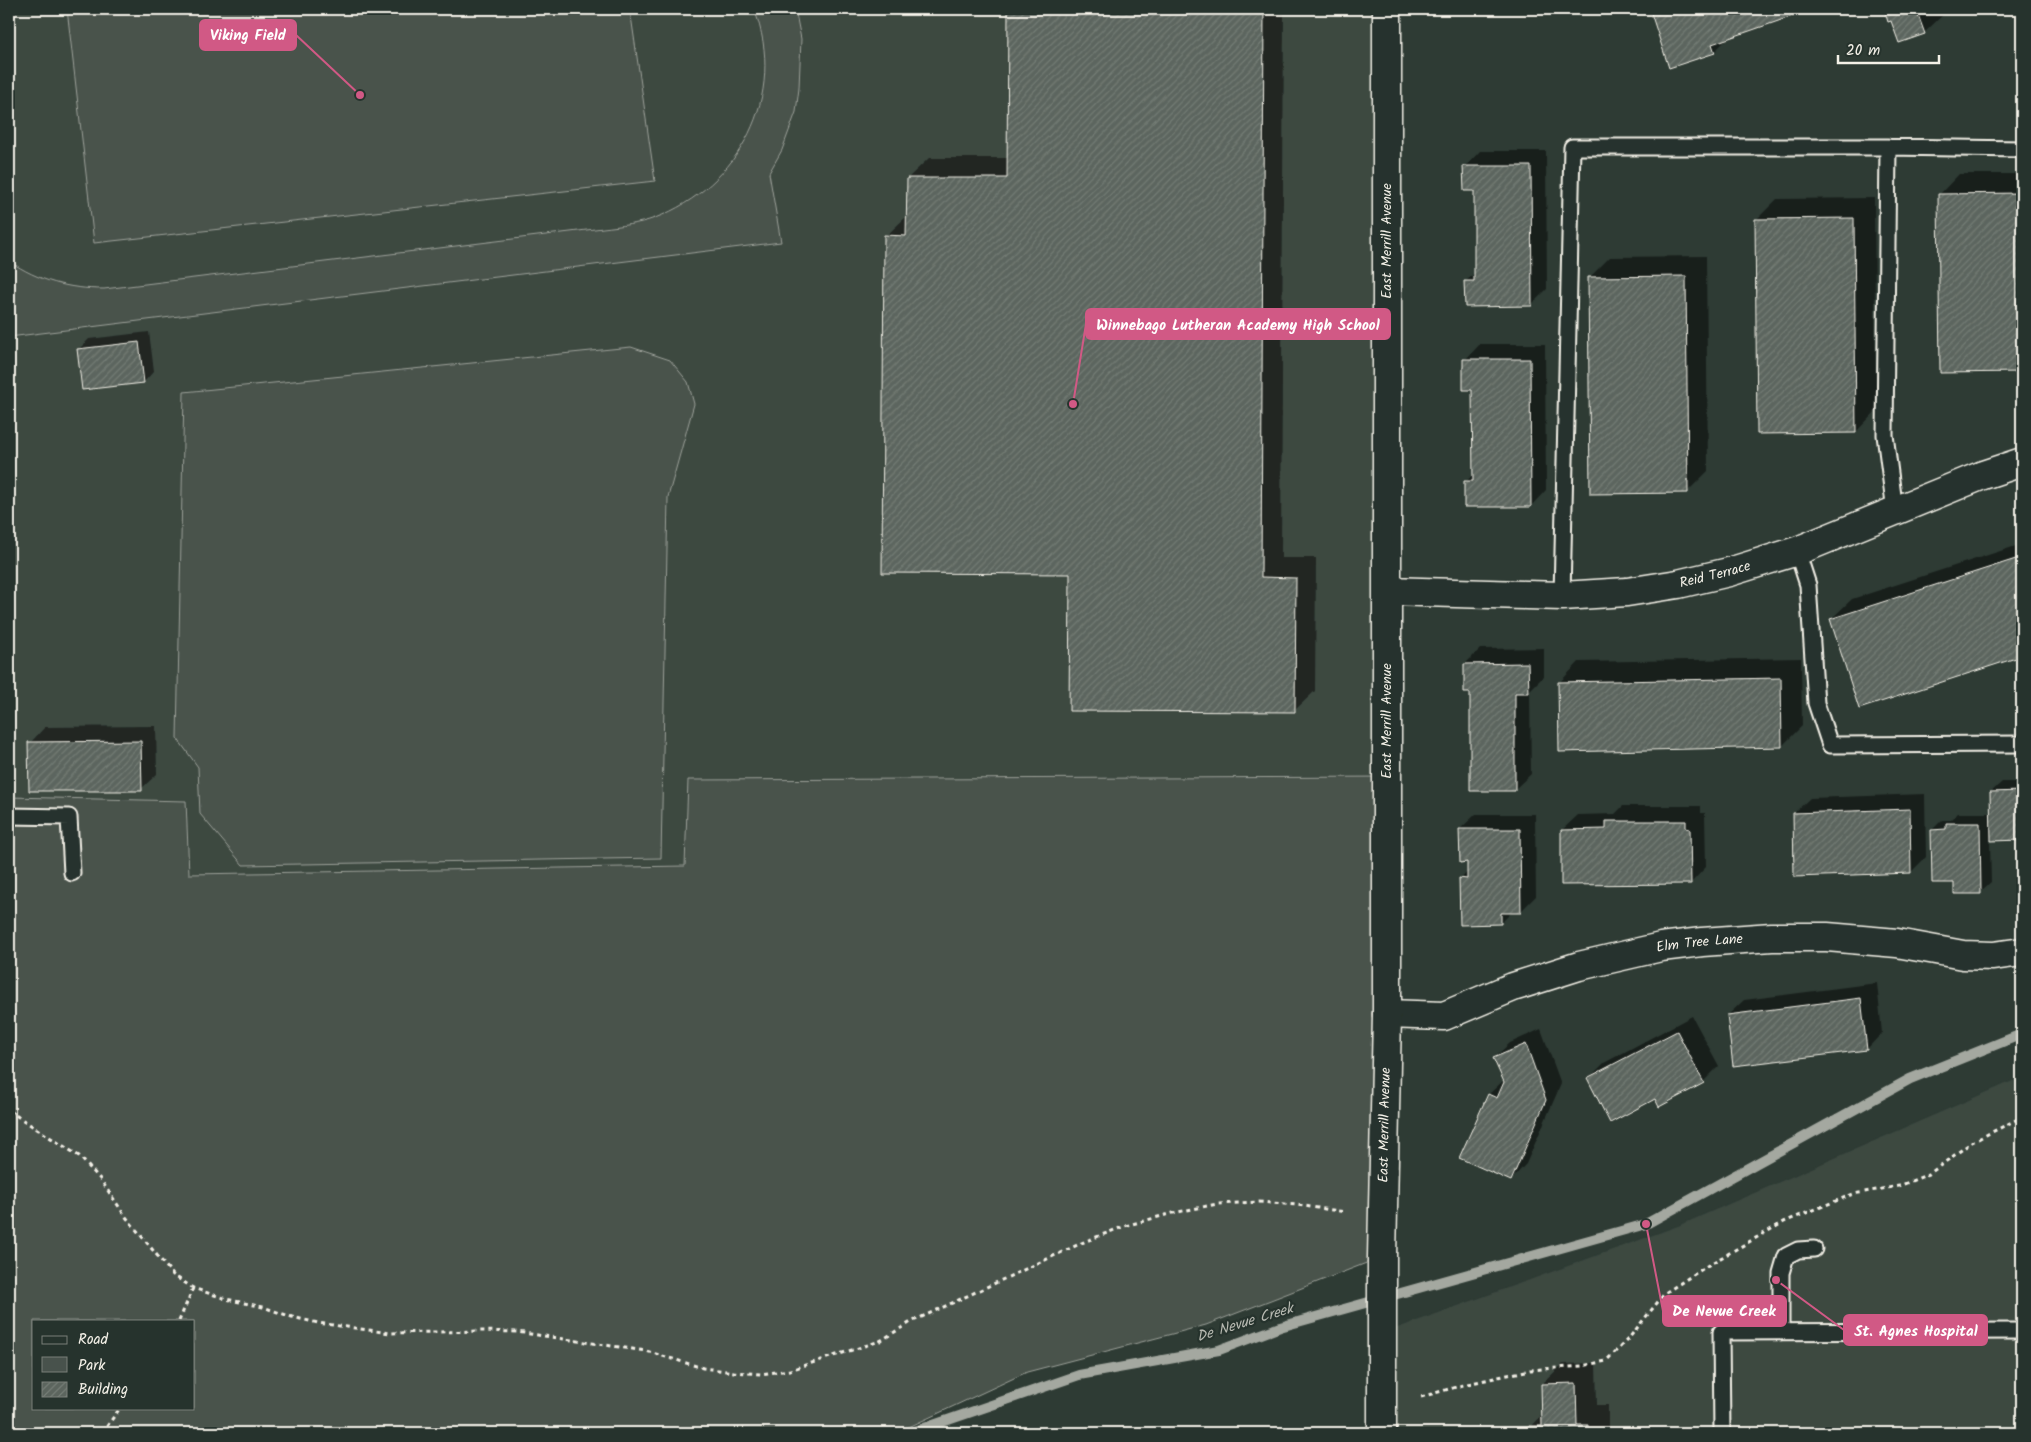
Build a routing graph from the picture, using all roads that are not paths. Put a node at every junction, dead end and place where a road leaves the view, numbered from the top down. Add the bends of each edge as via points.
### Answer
1 (1387, 9) edge
2 (1888, 147) junction
3 (2022, 149) edge
4 (2022, 462) edge
5 (1895, 511) junction
6 (1797, 551) junction
7 (1388, 591) junction
8 (1562, 596) junction
9 (2022, 744) edge
10 (9, 816) edge
11 (72, 873) dead end
12 (2022, 952) edge
13 (1387, 1014) junction
14 (1814, 1249) dead end
15 (2022, 1330) edge
16 (1781, 1332) junction
17 (1382, 1433) edge
18 (1722, 1433) edge

1 - 7 street, East Merrill Avenue
2 - 3 lane
2 - 5 lane via 1886,435
2 - 8 lane via 1572,147
4 - 5 street, Reid Terrace
5 - 6 street, Reid Terrace
6 - 8 street, Reid Terrace via 1738,570 1678,584 1627,592
6 - 9 lane via 1808,586 1816,703 1830,745
7 - 8 street, Reid Terrace
7 - 13 street, East Merrill Avenue
10 - 11 lane via 69,817
12 - 13 street, Elm Tree Lane via 1964,955 1897,943 1827,937 1702,942 1660,947 1579,966 1513,987 1444,1016
13 - 17 street, East Merrill Avenue
14 - 16 lane via 1798,1250 1786,1256 1781,1273
15 - 16 lane
16 - 18 lane via 1722,1332

